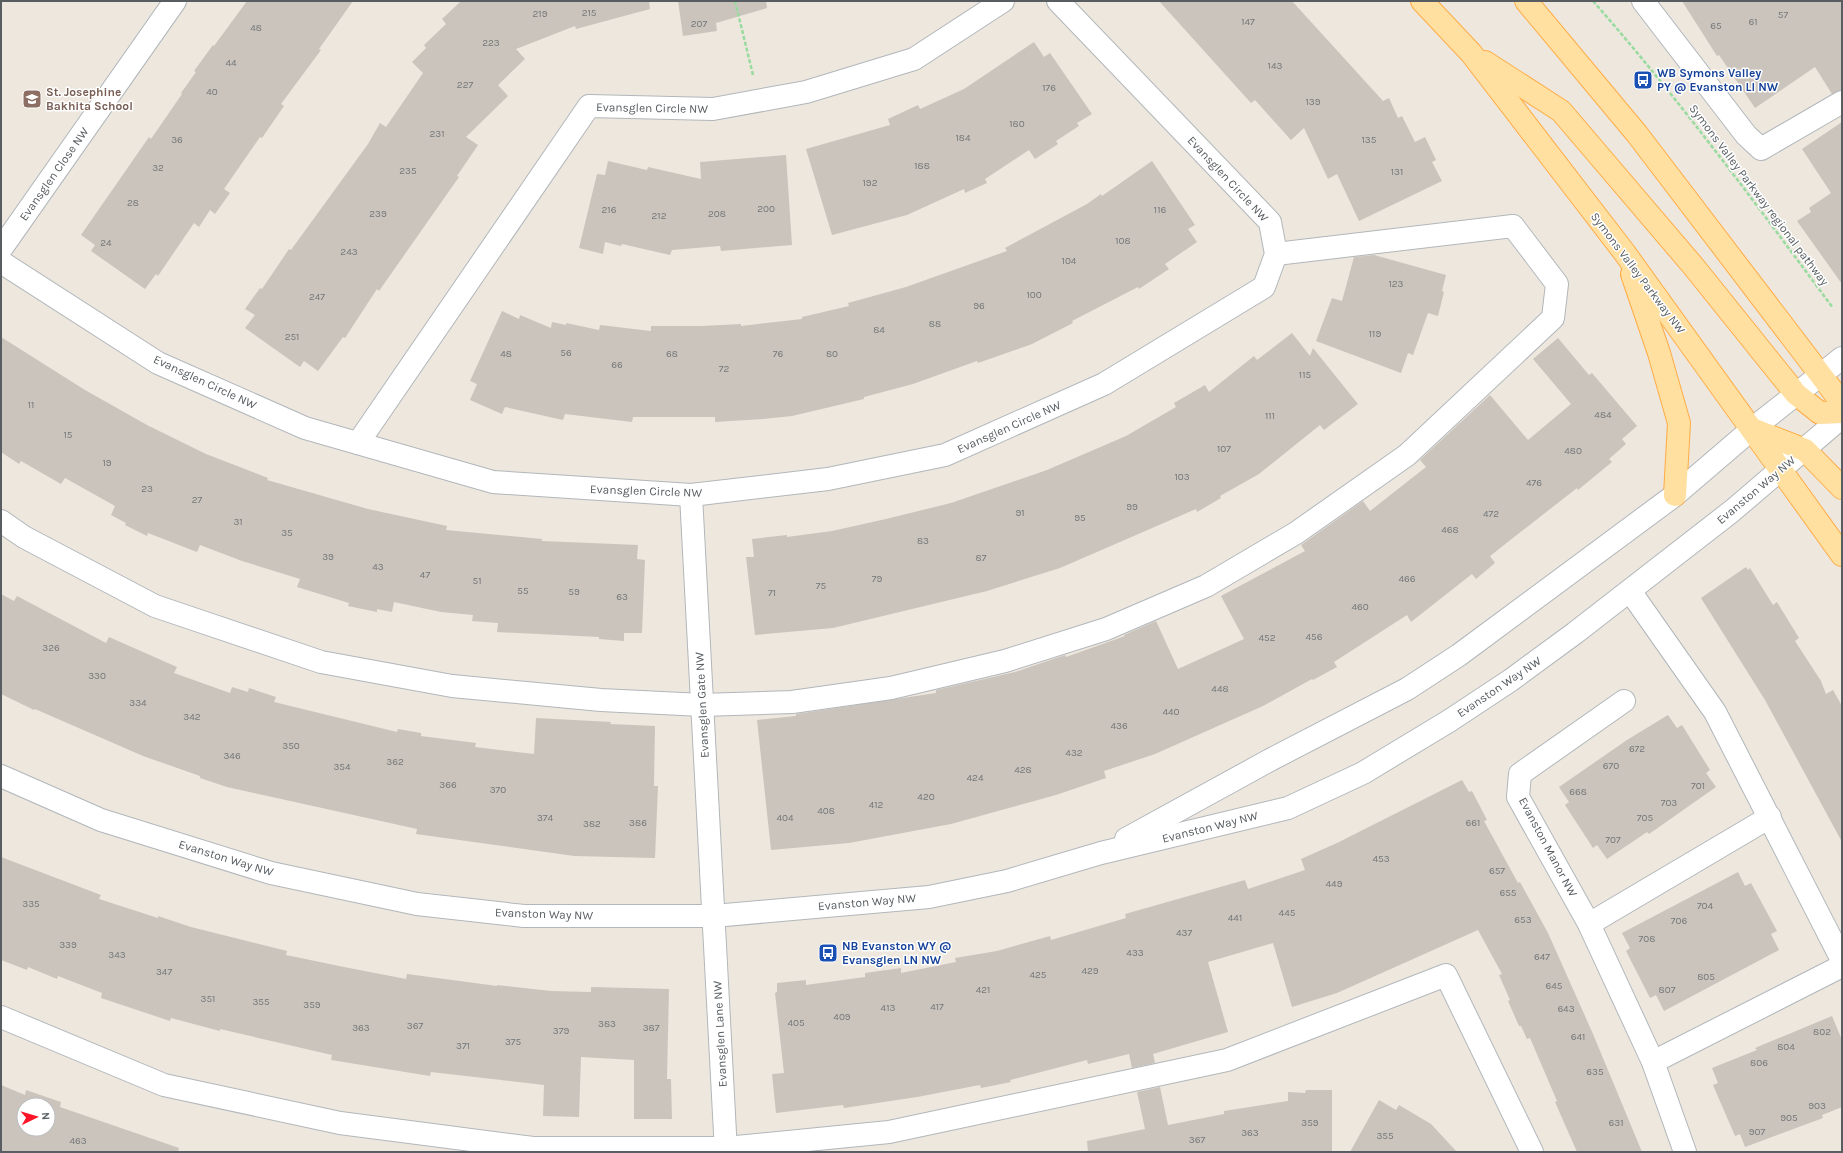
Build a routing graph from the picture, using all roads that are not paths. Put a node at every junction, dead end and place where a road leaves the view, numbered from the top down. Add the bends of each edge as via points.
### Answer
1 (175, 1) edge
2 (1003, 1) edge
3 (1058, 1) edge
4 (1422, 1) edge
5 (1526, 1) edge
6 (1643, 1) edge
7 (1471, 53) junction
8 (1842, 102) edge
9 (1, 249) edge
10 (1624, 252) junction
11 (1276, 254) junction
12 (1, 262) edge
13 (1842, 358) edge
14 (1820, 374) junction
15 (1796, 394) junction
16 (1842, 403) edge
17 (1842, 412) edge
18 (1842, 417) edge
19 (1752, 429) junction
20 (358, 443) junction
21 (1805, 450) junction
22 (1780, 471) junction
23 (1842, 488) edge
24 (691, 495) junction
25 (1675, 495) junction
26 (1, 521) edge
27 (1842, 555) edge
28 (1630, 592) junction
29 (1624, 701) dead end
30 (702, 705) junction
31 (1, 776) edge
32 (1770, 816) junction
33 (1101, 853) junction
34 (714, 916) junction
35 (1589, 924) junction
36 (1842, 960) edge
37 (1842, 966) edge
38 (1, 1017) edge
39 (1653, 1062) junction
40 (726, 1150) edge
41 (1532, 1152) edge
42 (1684, 1152) edge

1 - 9 street, Evansglen Close NW
2 - 20 street, Evansglen Circle NW via 914,59 806,92 713,109 589,106
3 - 11 street, Evansglen Circle NW via 1270,222
4 - 7 main road, Symons Valley Parkway NW
5 - 14 main road via 1637,134
6 - 8 street via 1746,135 1761,149
7 - 10 main road, Symons Valley Parkway NW
7 - 15 main road via 1561,111 1694,266
10 - 19 main road, Symons Valley Parkway NW
10 - 25 main road via 1659,353 1679,423
11 - 24 street, Evansglen Circle NW via 1264,287 1177,341 1104,384 945,455 828,479
11 - 30 street via 1513,226 1557,284 1553,318 1407,455 1296,533 1206,586 1106,629 1005,661 921,681 891,688 792,702
12 - 20 street, Evansglen Circle NW via 158,363 305,428
13 - 14 street, Evanston Way NW
14 - 15 street, Evanston Way NW
14 - 16 main road
15 - 17 main road via 1820,413
15 - 19 street, Evanston Way NW
18 - 21 street, Evanston Way NW
19 - 21 main road
19 - 22 main road, Symons Valley Parkway NW
19 - 25 street, Evanston Way NW
20 - 24 street, Evansglen Circle NW via 493,482
21 - 22 street, Evanston Way NW
21 - 23 main road
22 - 27 main road, Symons Valley Parkway NW
22 - 28 street, Evanston Way NW
24 - 30 street, Evansglen Gate NW
25 - 33 street, Evanston Way NW via 1459,654 1407,689 1270,760
26 - 30 street via 24,537 155,606 321,662 452,686 601,700
28 - 32 street via 1715,712
28 - 33 street, Evanston Way NW via 1511,680 1363,773 1288,808
29 - 35 street, Evanston Manor NW via 1520,774 1518,797
30 - 34 street, Evansglen Gate NW
31 - 34 street, Evanston Way NW via 101,820 271,872 417,904 524,916
32 - 35 street
32 - 36 street
33 - 34 street, Evanston Way NW via 1007,881 930,897
34 - 40 street, Evansglen Lane NW
35 - 39 street, Evanston Manor NW
37 - 39 street
38 - 40 street via 164,1085 340,1123 532,1148
39 - 42 street, Evanston Manor NW
40 - 41 street via 889,1132 1227,1060 1446,975

